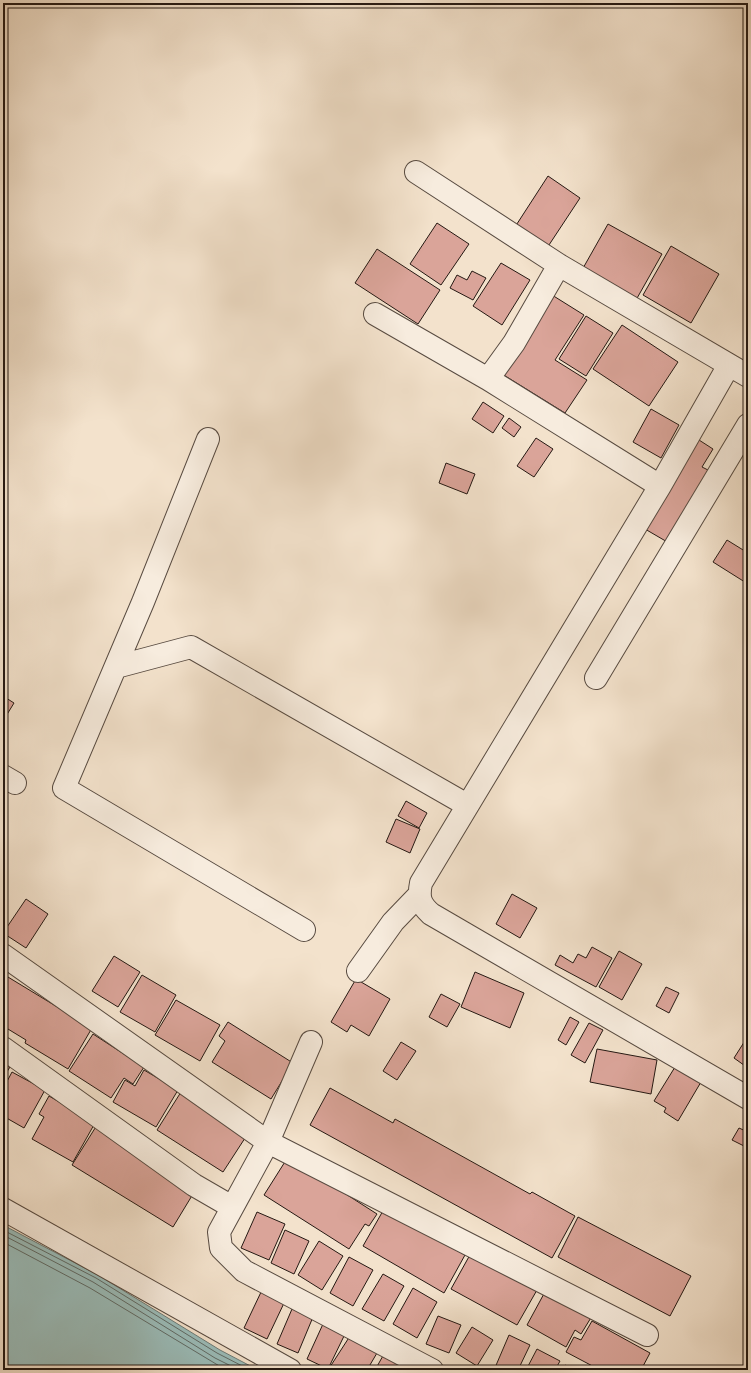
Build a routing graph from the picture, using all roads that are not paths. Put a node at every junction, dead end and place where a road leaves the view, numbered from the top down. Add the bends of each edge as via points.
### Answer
1 (416, 172) dead end
2 (559, 265) junction
3 (375, 314) dead end
4 (728, 365) junction
5 (748, 376) edge
6 (488, 379) junction
7 (748, 425) edge
8 (208, 439) dead end
9 (660, 486) junction
10 (116, 667) junction
11 (596, 678) dead end
12 (467, 805) junction
13 (418, 896) junction
14 (304, 930) dead end
15 (3, 955) edge
16 (358, 971) dead end
17 (311, 1042) dead end
18 (3, 1048) edge
19 (748, 1098) edge
20 (268, 1142) junction
21 (232, 1207) junction
22 (3, 1209) edge
23 (647, 1335) dead end
24 (290, 1370) edge
25 (432, 1370) edge

1 - 2 street
2 - 4 street
2 - 6 street via 514,343
3 - 6 street
4 - 5 street
4 - 9 street
6 - 9 street
7 - 11 street
8 - 10 street
9 - 12 street
10 - 12 street via 191,647
10 - 14 street via 64,788
12 - 13 street via 421,883
13 - 16 street via 393,922
13 - 19 street via 431,914
15 - 20 street
17 - 20 street
18 - 21 street via 194,1185
20 - 21 street
20 - 23 street
21 - 25 street via 219,1232 221,1248 244,1271
22 - 24 street

